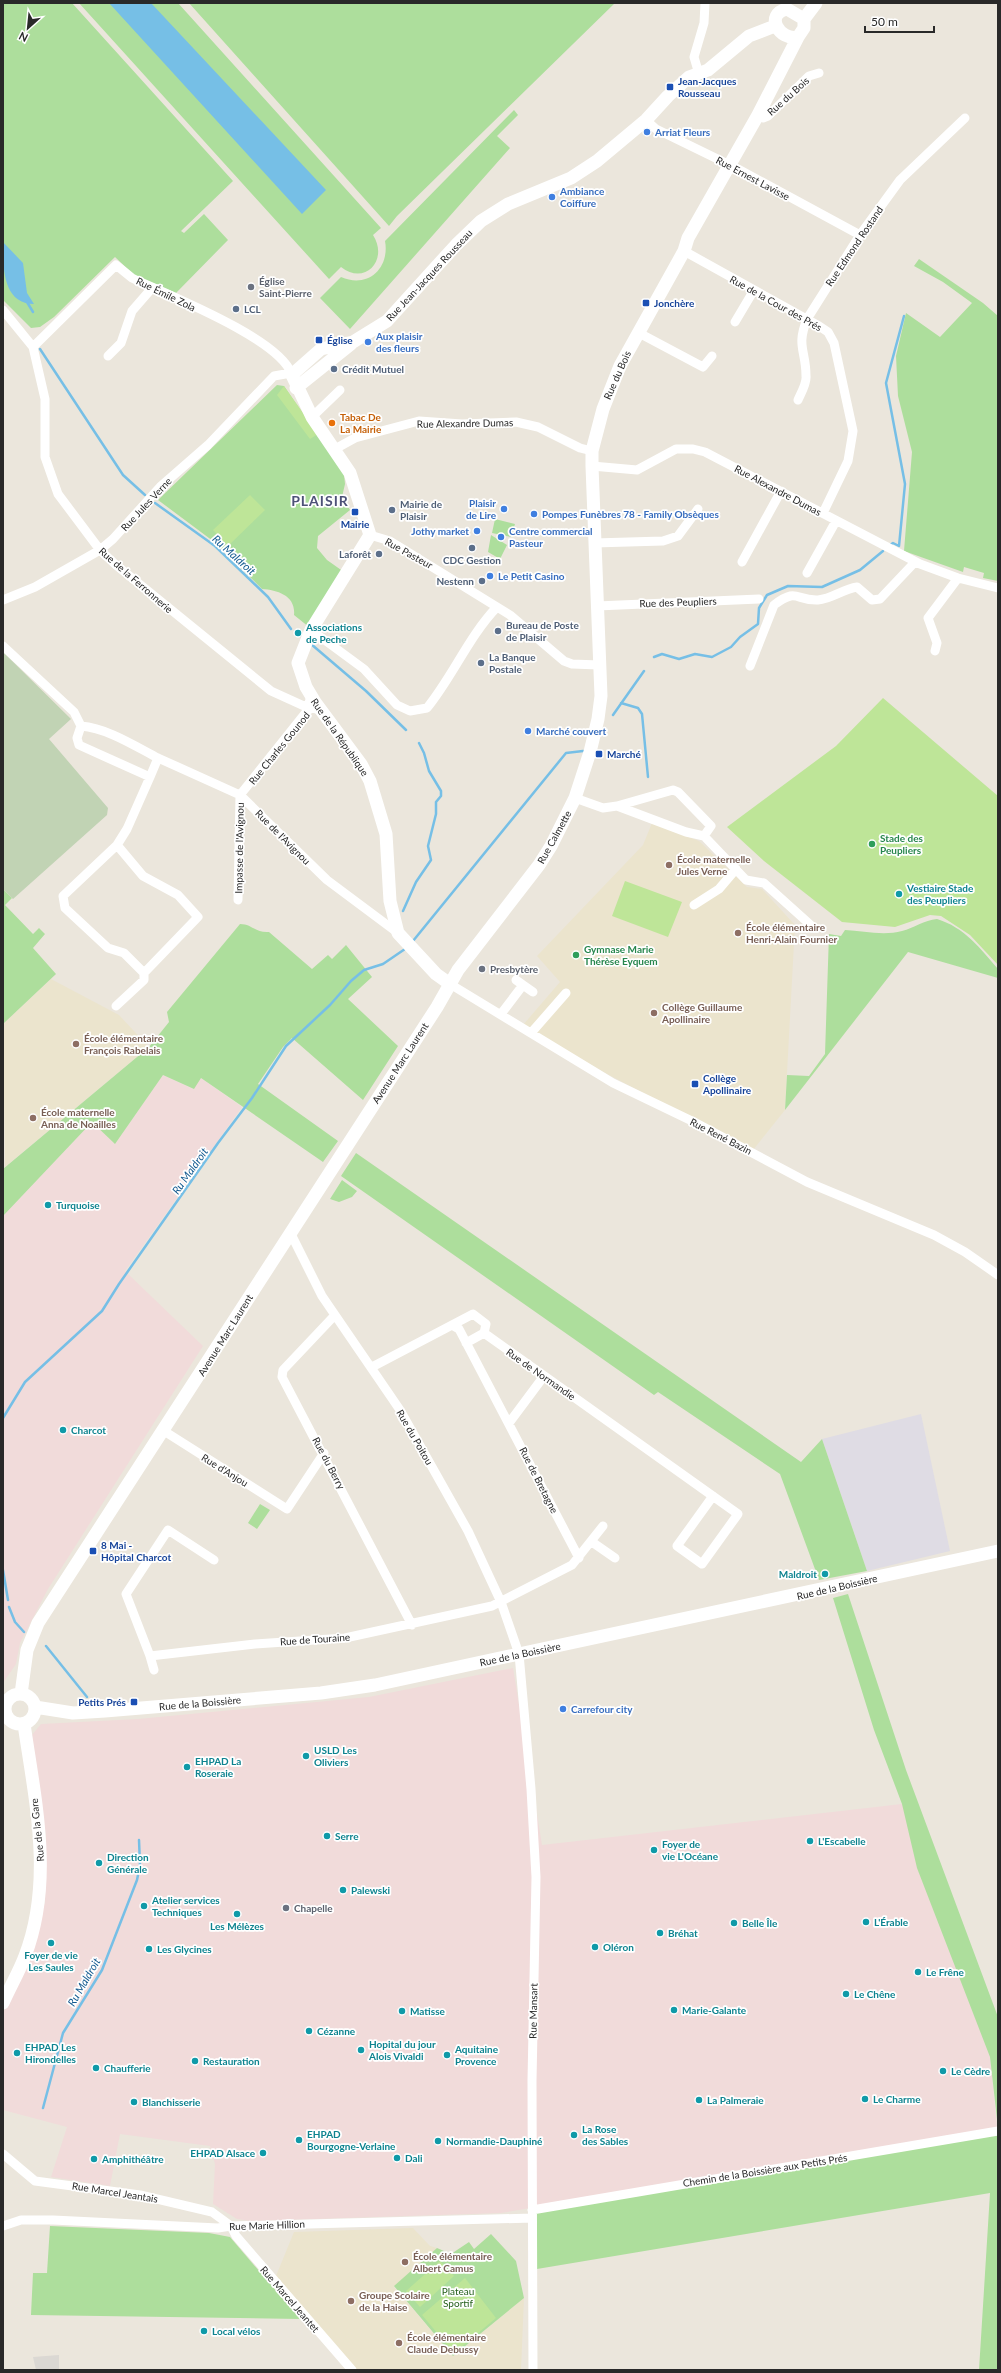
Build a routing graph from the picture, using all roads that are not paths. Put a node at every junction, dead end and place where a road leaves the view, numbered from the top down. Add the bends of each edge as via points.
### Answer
1 (705, 3) edge
2 (816, 3) edge
3 (789, 6) edge
4 (804, 19) junction
5 (779, 30) junction
6 (798, 37) junction
7 (789, 53) junction
8 (819, 73) dead end
9 (699, 74) junction
10 (758, 115) junction
11 (965, 118) dead end
12 (646, 120) junction
13 (729, 164) junction
14 (860, 235) junction
15 (684, 251) junction
16 (152, 288) junction
17 (754, 290) junction
18 (3, 310) edge
19 (807, 320) junction
20 (735, 322) dead end
21 (639, 333) junction
22 (353, 342) junction
23 (33, 346) junction
24 (108, 356) dead end
25 (712, 356) dead end
26 (291, 373) junction
27 (296, 388) junction
28 (340, 390) dead end
29 (798, 400) dead end
30 (312, 417) junction
31 (335, 449) junction
32 (592, 451) junction
33 (592, 466) junction
34 (781, 491) junction
35 (698, 509) dead end
36 (823, 513) junction
37 (836, 520) junction
38 (370, 535) junction
39 (594, 543) junction
40 (100, 550) junction
41 (742, 562) dead end
42 (915, 562) junction
43 (808, 572) dead end
44 (958, 578) junction
45 (998, 588) edge
46 (759, 599) dead end
47 (3, 600) edge
48 (597, 606) junction
49 (497, 607) junction
50 (311, 630) junction
51 (3, 646) edge
52 (935, 651) dead end
53 (599, 665) junction
54 (750, 666) dead end
55 (311, 696) junction
56 (290, 700) junction
57 (321, 710) junction
58 (298, 722) junction
59 (81, 726) junction
60 (158, 758) junction
61 (150, 777) junction
62 (240, 795) junction
63 (574, 798) junction
64 (617, 806) junction
65 (704, 836) junction
66 (117, 845) junction
67 (736, 869) junction
68 (238, 900) dead end
69 (694, 905) dead end
70 (814, 928) dead end
71 (398, 933) junction
72 (144, 973) junction
73 (450, 984) junction
74 (533, 992) dead end
75 (566, 993) dead end
76 (116, 1006) dead end
77 (501, 1014) junction
78 (531, 1032) junction
79 (290, 1232) junction
80 (998, 1275) edge
81 (335, 1315) junction
82 (452, 1325) junction
83 (484, 1333) junction
84 (466, 1343) junction
85 (372, 1367) junction
86 (544, 1376) junction
87 (509, 1423) junction
88 (164, 1431) junction
89 (324, 1453) junction
90 (712, 1496) junction
91 (603, 1526) dead end
92 (592, 1542) junction
93 (998, 1551) edge
94 (579, 1558) junction
95 (615, 1558) dead end
96 (214, 1560) dead end
97 (501, 1602) junction
98 (412, 1624) junction
99 (519, 1654) junction
100 (150, 1656) junction
101 (154, 1670) dead end
102 (21, 1694) junction
103 (36, 1708) junction
104 (4, 1714) edge
105 (24, 1724) junction
106 (3, 2003) edge
107 (998, 2131) edge
108 (3, 2154) edge
109 (532, 2214) junction
110 (3, 2226) edge
111 (230, 2226) junction
112 (352, 2370) edge
113 (532, 2370) edge

1 - 9 street via 704,23 694,57
2 - 4 street
3 - 4 street
3 - 5 street via 776,17
4 - 6 street via 804,28
5 - 6 street via 793,38
5 - 7 street
5 - 9 street, Rue Jean-Jacques Rousseau via 749,36 708,70
6 - 7 street, Rue du Bois
7 - 10 street, Rue du Bois
8 - 10 street, Rue du Bois via 809,76 768,116
9 - 12 street, Rue Jean-Jacques Rousseau via 689,78 668,96
10 - 13 street, Rue du Bois
11 - 14 street, Rue Edmond Rostand via 900,180
12 - 13 street, Rue Ernest Lavisse via 656,128
12 - 22 street, Rue Jean-Jacques Rousseau via 571,178 508,204 481,221 387,321
13 - 14 street, Rue Ernest Lavisse
13 - 15 street, Rue du Bois via 688,238
14 - 19 street, Rue Edmond Rostand
15 - 17 street, Rue de la Cour des Prés
15 - 21 street, Rue du Bois
16 - 23 street, Rue Émile Zola via 132,278 116,265
16 - 24 street via 132,311 121,343
16 - 26 street, Rue Émile Zola via 252,336 288,364
17 - 19 street, Rue de la Cour des Prés
17 - 20 street
18 - 23 street
19 - 29 street, Rue Edmond Rostand via 801,333 800,344 807,377
19 - 36 street, Rue de la Cour des Prés via 828,332 834,343 853,431 848,462
21 - 25 street via 703,367
21 - 32 street, Rue du Bois via 612,384
22 - 26 street, Rue Jean-Jacques Rousseau via 321,349
22 - 27 street
23 - 40 street, Rue de la Ferronnerie via 45,399 45,456 52,479 58,494
26 - 27 street
26 - 40 street, Rue Jules Verne via 274,376 208,445 160,487 114,539
27 - 30 street
28 - 30 street
30 - 31 street
31 - 32 street, Rue Alexandre Dumas via 355,438 419,421 462,424 516,422 538,427 580,448
31 - 38 street via 350,473
32 - 33 street, Rue du Bois
33 - 34 street, Rue Alexandre Dumas via 637,470 676,450 693,449 705,452
33 - 39 street, Rue du Bois
34 - 36 street, Rue Alexandre Dumas
34 - 41 street
35 - 39 street via 678,536 663,541
36 - 37 street, Rue Alexandre Dumas
37 - 42 street, Rue Alexandre Dumas
37 - 43 street
38 - 49 street, Rue Pasteur via 390,541
38 - 50 street, Rue de la République
39 - 48 street, Rue du Bois
40 - 47 street, Rue Jules Verne via 35,587
40 - 56 street, Rue de la Ferronnerie via 255,680
42 - 44 street, Rue Alexandre Dumas
42 - 54 street via 880,599 872,600 857,587 817,600 792,594 781,600 774,605
44 - 45 street, Rue Alexandre Dumas
44 - 52 street via 928,618 937,643
46 - 48 street, Rue des Peupliers
48 - 53 street, Rue du Bois
49 - 50 street via 484,620 441,691 427,708 410,711 397,705 364,669
49 - 53 street, Rue Pasteur via 564,661 572,664
50 - 55 street, Rue de la République via 298,664
51 - 59 street via 74,712
53 - 63 street, Rue Calmette via 601,696 598,719 586,766
55 - 56 street, Rue de la Ferronnerie via 309,703 304,706
55 - 57 street, Rue de la République
56 - 58 street via 298,711
57 - 58 street, Rue Charles Gounod via 312,708
57 - 71 street, Rue de la République via 370,780 386,834 390,901
58 - 62 street, Rue Charles Gounod
59 - 60 street, Rue de l'Avignou via 111,735
59 - 61 street via 77,738 79,745
60 - 61 street
60 - 62 street, Rue de l'Avignou
61 - 66 street via 127,829
62 - 68 street, Impasse de l'Avignou
62 - 71 street, Rue de l'Avignou via 327,880
63 - 64 street via 603,808
63 - 73 street, Rue Calmette via 562,828 539,865
64 - 65 street via 686,832
64 - 65 street via 673,790 711,826
65 - 67 street
66 - 72 street via 143,876 178,895 198,917
66 - 72 street via 64,896 65,908 108,948 124,953
67 - 69 street via 719,890
67 - 70 street via 746,880 764,883
71 - 73 street, Rue de la République via 436,974
72 - 76 street via 144,980
73 - 77 street, Rue René Bazin
73 - 79 street, Avenue Marc Laurent
74 - 77 street via 519,982
75 - 78 street
77 - 78 street, Rue René Bazin
78 - 80 street, Rue René Bazin via 613,1083 694,1122 807,1182 934,1235 965,1252
79 - 81 street, Rue du Poitou via 316,1285
79 - 88 street, Avenue Marc Laurent
81 - 85 street, Rue du Poitou
81 - 89 street, Rue du Berry via 283,1370 282,1377
82 - 83 street via 473,1314 486,1324
82 - 84 street, Rue de Bretagne via 459,1329
82 - 85 street
83 - 84 street
83 - 86 street, Rue de Normandie
84 - 87 street, Rue de Bretagne
85 - 97 street, Rue du Poitou via 400,1410 453,1505
86 - 87 street
86 - 90 street, Rue de Normandie
87 - 94 street, Rue de Bretagne
88 - 89 street, Rue d'Anjou via 286,1509
88 - 102 street, Avenue Marc Laurent via 38,1623 27,1650
89 - 98 street, Rue du Berry
90 - 90 street, Rue de Normandie via 677,1546 702,1564 738,1514
91 - 92 street
92 - 94 street
92 - 95 street
93 - 99 street, Rue de la Boissière
94 - 97 street via 572,1565
96 - 100 street via 168,1530 126,1594
97 - 98 street, Rue de Touraine
97 - 99 street, Rue du Poitou
98 - 100 street, Rue de Touraine via 345,1638 255,1644
99 - 103 street, Rue de la Boissière via 375,1685 321,1693 73,1713
99 - 109 street, Rue Mansart via 536,1877
100 - 101 street
102 - 103 street via 32,1700
102 - 104 street via 8,1700
103 - 105 street via 33,1717
104 - 105 street via 15,1723
105 - 106 street, Rue de la Gare via 41,1850 40,1888 25,1955
107 - 109 street, Chemin de la Boissière aux Petits Prés
108 - 111 street, Rue Marcel Jeantais via 35,2181 140,2195 192,2206 212,2212
109 - 111 street, Rue Marie Hillion
109 - 113 street, Rue Mansart
110 - 111 street, Rue Marie Hillion via 21,2220 218,2228
111 - 112 street, Rue Marcel Jeantet

